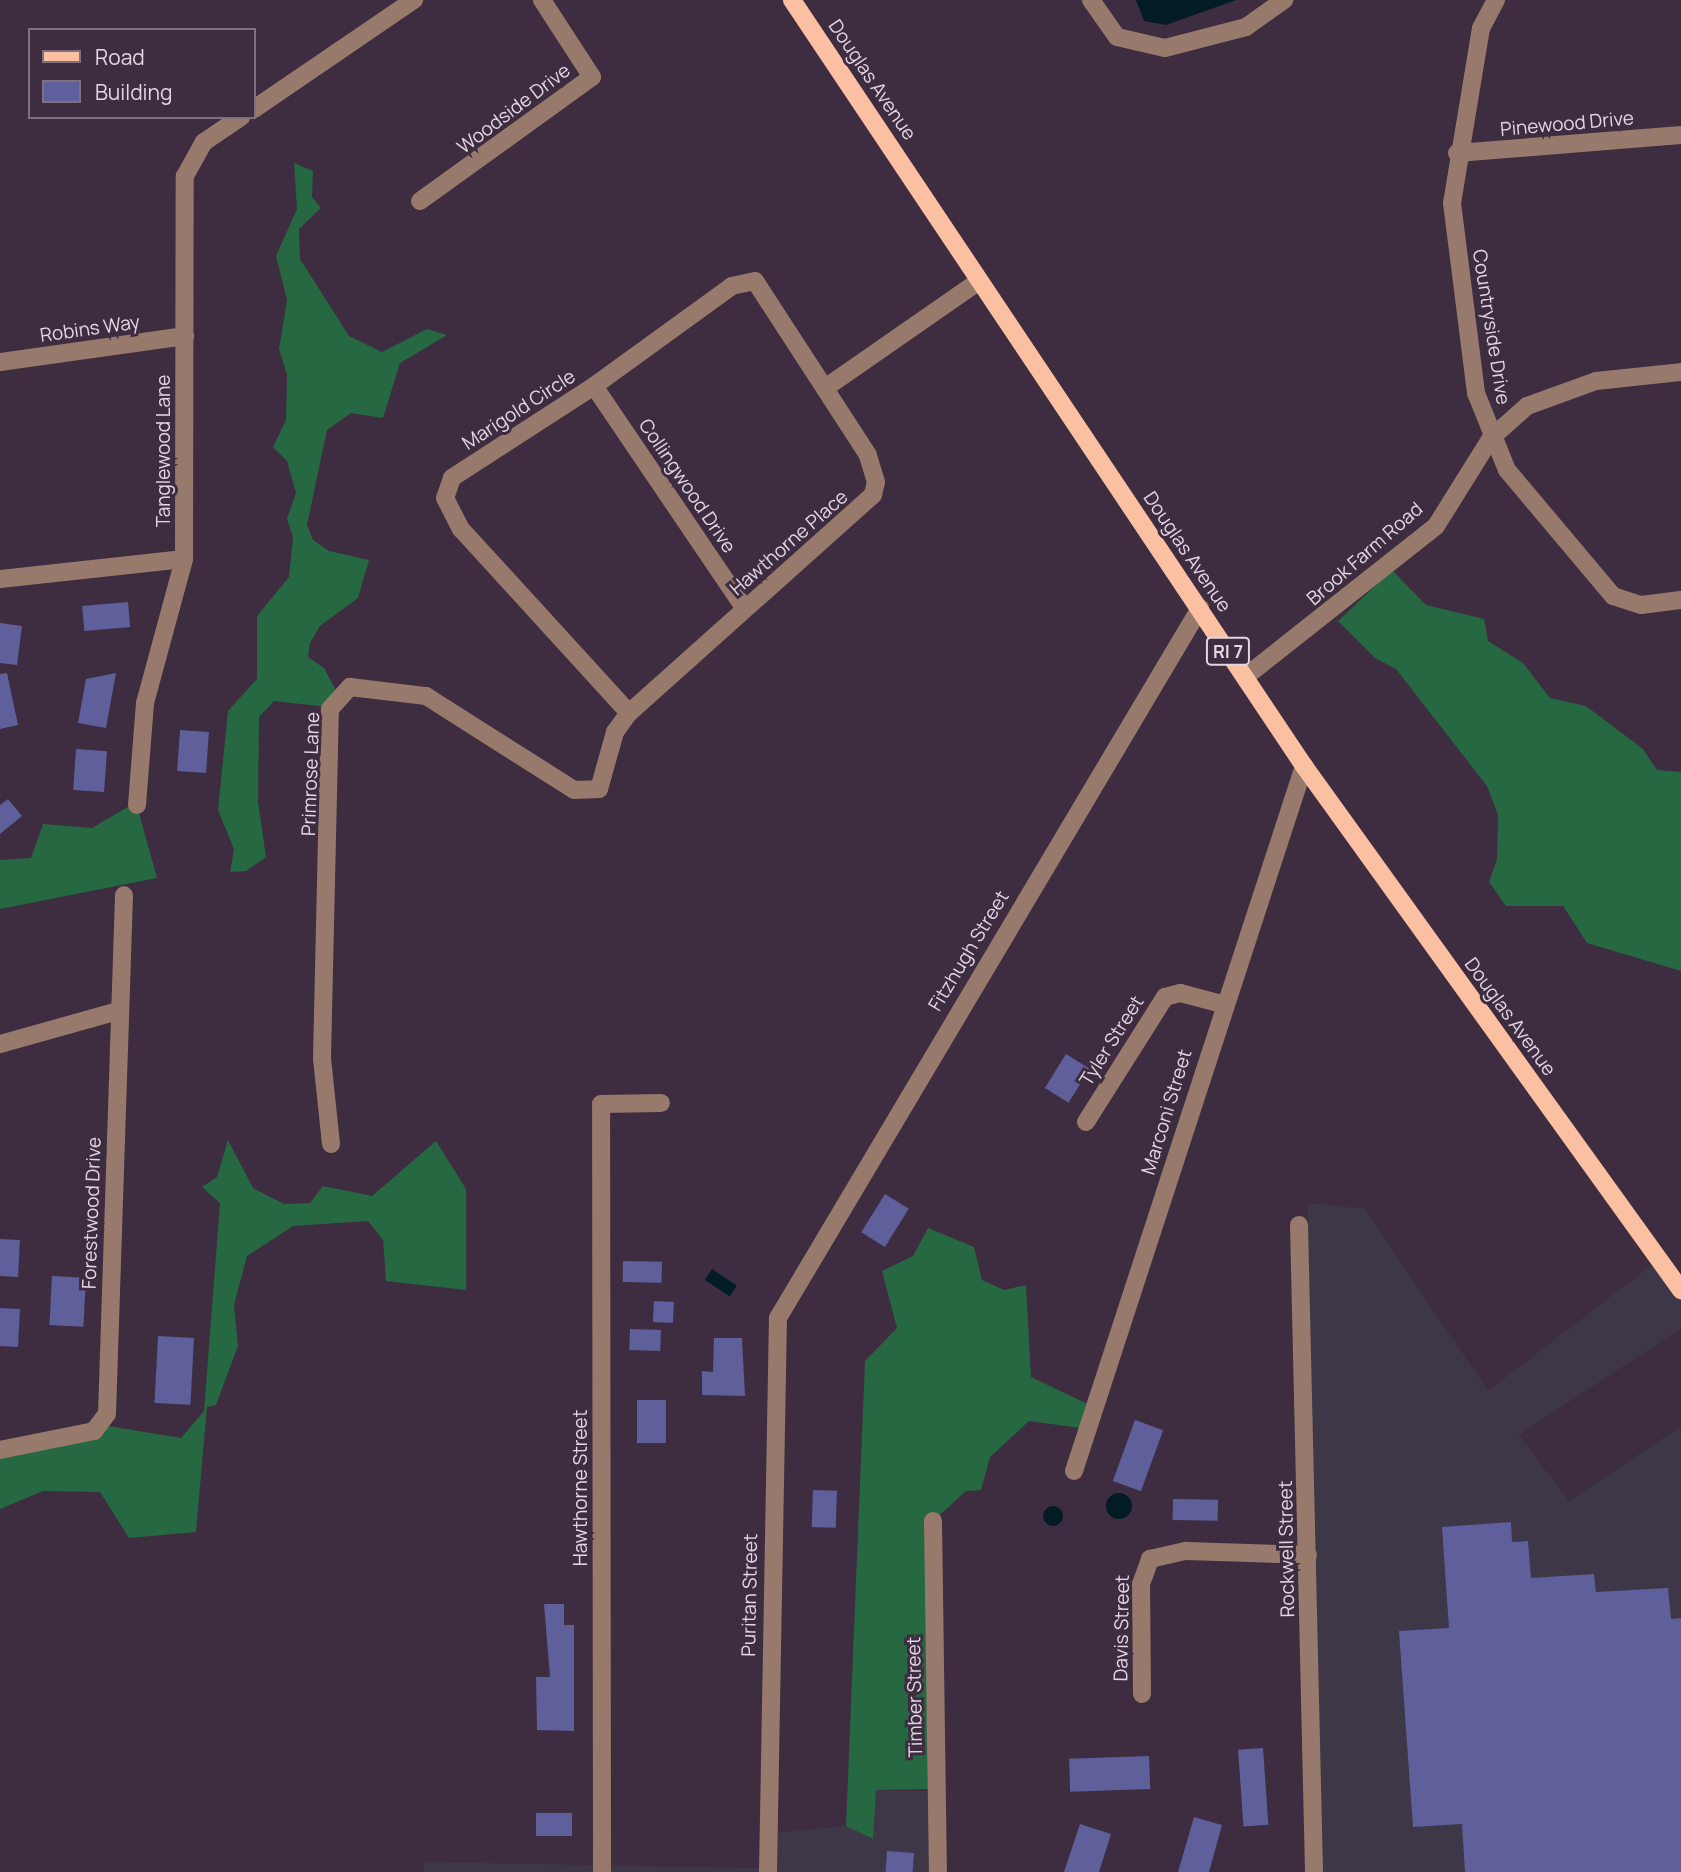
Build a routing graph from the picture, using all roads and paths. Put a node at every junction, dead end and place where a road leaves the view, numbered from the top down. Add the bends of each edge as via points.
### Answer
1 (414, 0) edge
2 (542, 0) edge
3 (792, 0) edge
4 (1091, 0) edge
5 (1284, 0) edge
6 (1496, 0) edge
7 (256, 108) edge
8 (238, 119) edge
9 (1681, 135) edge
10 (1457, 153) junction
11 (419, 201) dead end
12 (979, 281) junction
13 (185, 336) junction
14 (0, 362) edge
15 (1681, 372) edge
16 (828, 386) junction
17 (594, 387) junction
18 (1491, 438) junction
19 (184, 559) junction
20 (0, 579) edge
21 (1681, 600) edge
22 (1200, 608) junction
23 (745, 609) junction
24 (1245, 677) junction
25 (629, 713) junction
26 (1304, 766) junction
27 (599, 789) joint
28 (137, 805) dead end
29 (124, 895) dead end
30 (1222, 1004) junction
31 (118, 1011) junction
32 (0, 1044) edge
33 (662, 1103) dead end
34 (1086, 1122) dead end
35 (331, 1144) dead end
36 (1299, 1225) dead end
37 (1681, 1290) edge
38 (778, 1318) joint
39 (0, 1450) edge
40 (1074, 1471) dead end
41 (933, 1521) dead end
42 (1308, 1555) junction
43 (1142, 1694) dead end
44 (602, 1872) edge
45 (768, 1872) edge
46 (939, 1872) edge
47 (1314, 1872) edge

1 - 7 street
2 - 11 street, Woodside Drive via 592,77
3 - 12 main road, Douglas Avenue / RI 7
4 - 5 street via 1117,37 1165,48 1246,27
6 - 10 street, Countryside Drive via 1481,28
8 - 13 street, Tanglewood Lane via 204,142 185,176
9 - 10 street, Pinewood Drive
10 - 18 street, Countryside Drive via 1452,203 1476,393
12 - 16 street
12 - 22 main road, Douglas Avenue / RI 7
13 - 14 street, Robins Way
13 - 19 street, Tanglewood Lane
15 - 18 street, Brook Farm Road via 1597,381 1527,407
16 - 17 street, Marigold Circle via 755,281 732,286
16 - 23 street, Hawthorne Place via 868,455 876,482 873,495
17 - 23 street, Collingwood Drive
17 - 25 street, Marigold Circle via 452,478 445,498 461,529
18 - 21 street, Countryside Drive via 1507,470 1613,596 1641,605
18 - 24 street, Brook Farm Road via 1436,526
19 - 20 street
19 - 28 street, Tanglewood Lane via 145,703
22 - 24 main road, Douglas Avenue / RI 7
22 - 38 street, Fitzhugh Street
23 - 25 street, Hawthorne Place
24 - 26 main road, Douglas Avenue / RI 7
25 - 27 street, Hawthorne Place via 615,732
26 - 30 street, Marconi Street
26 - 37 main road, Douglas Avenue / RI 7
27 - 35 street, Primrose Lane via 574,790 426,696 350,687 330,709 321,1058
29 - 31 street, Forestwood Drive
30 - 34 street, Tyler Street via 1180,993 1165,997
30 - 40 street, Marconi Street
31 - 32 street
31 - 39 street, Forestwood Drive via 107,1413 94,1431
33 - 44 street, Hawthorne Street via 601,1104
36 - 42 street, Rockwell Street
38 - 45 street, Puritan Street
41 - 46 street, Timber Street
42 - 43 street, Davis Street via 1186,1551 1146,1564
42 - 47 street, Rockwell Street

